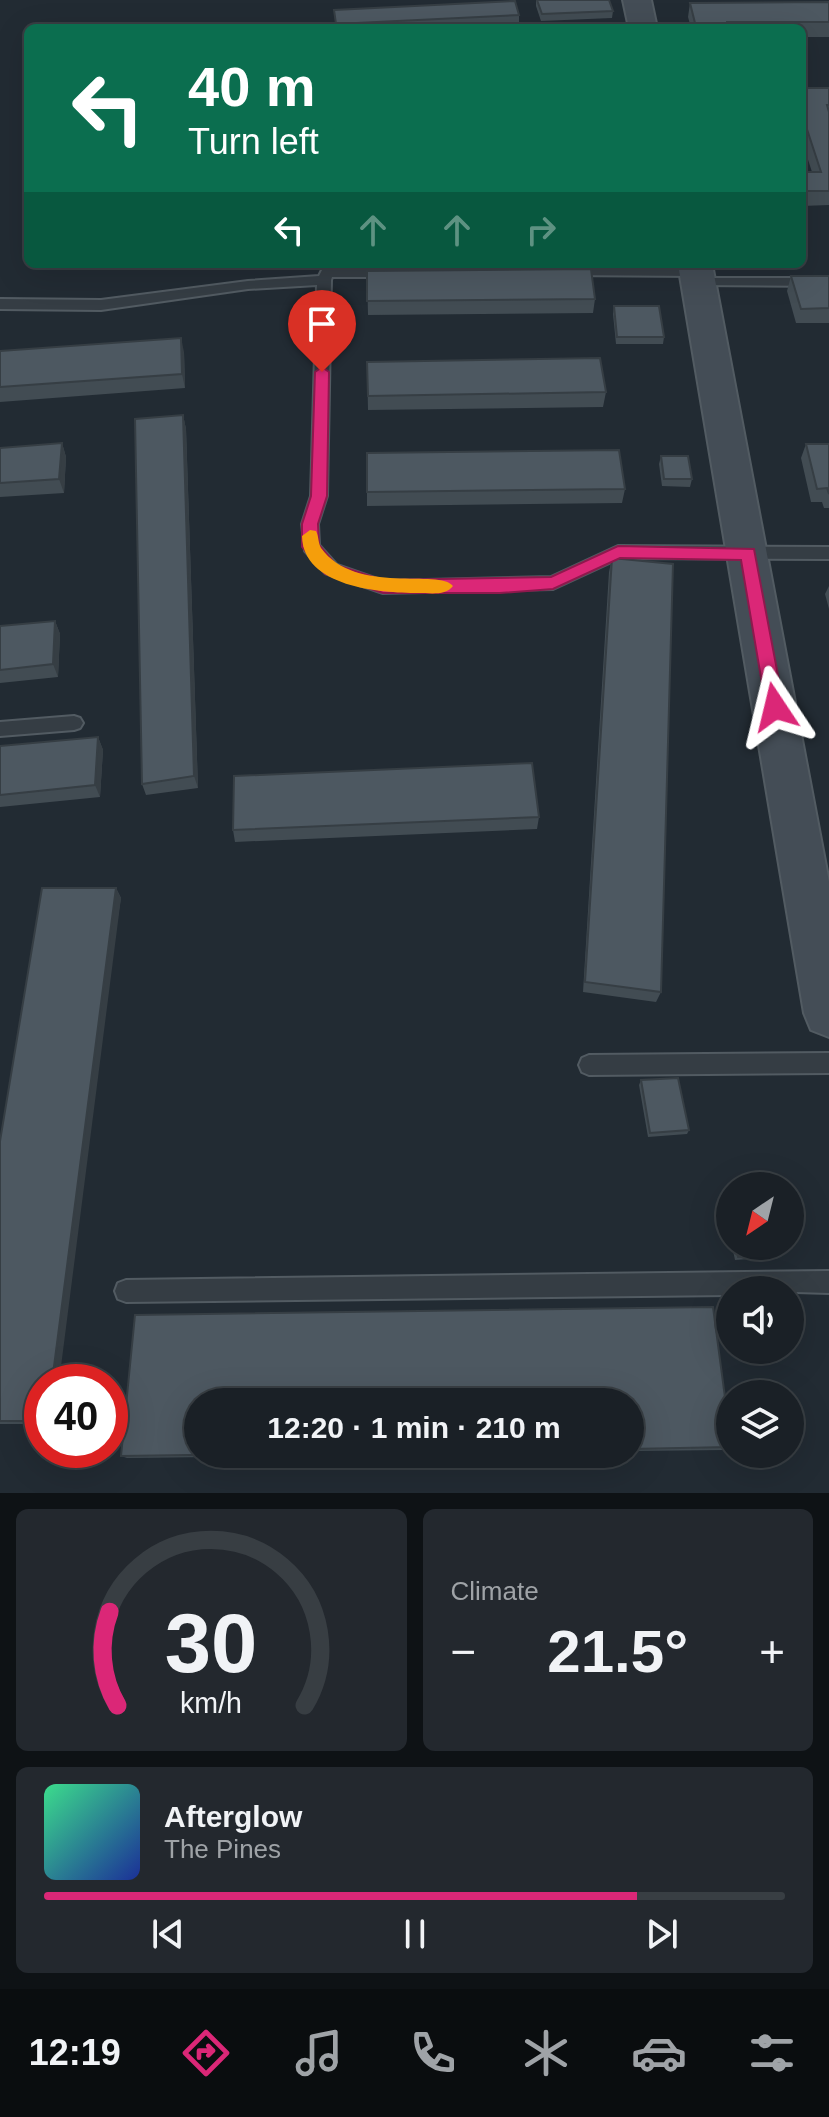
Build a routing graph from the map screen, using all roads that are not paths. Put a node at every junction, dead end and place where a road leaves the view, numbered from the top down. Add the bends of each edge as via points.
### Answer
1 (328, 272) edge
2 (404, 272) edge
3 (543, 272) edge
4 (697, 273) edge
5 (829, 282) edge
6 (0, 304) edge
7 (748, 553) junction
8 (829, 553) edge
9 (74, 723) dead end
10 (0, 729) edge
11 (829, 1013) edge
12 (829, 1063) edge
13 (589, 1065) dead end
14 (829, 1282) edge
15 (126, 1291) dead end

1 - 2 lane
1 - 6 lane via 101,305
1 - 7 lane via 319,496 310,524 311,547 331,569 383,587 500,586 553,583 618,552
3 - 4 lane
4 - 5 lane
4 - 7 street
7 - 8 lane
7 - 11 street
9 - 10 lane
12 - 13 lane
14 - 15 lane

